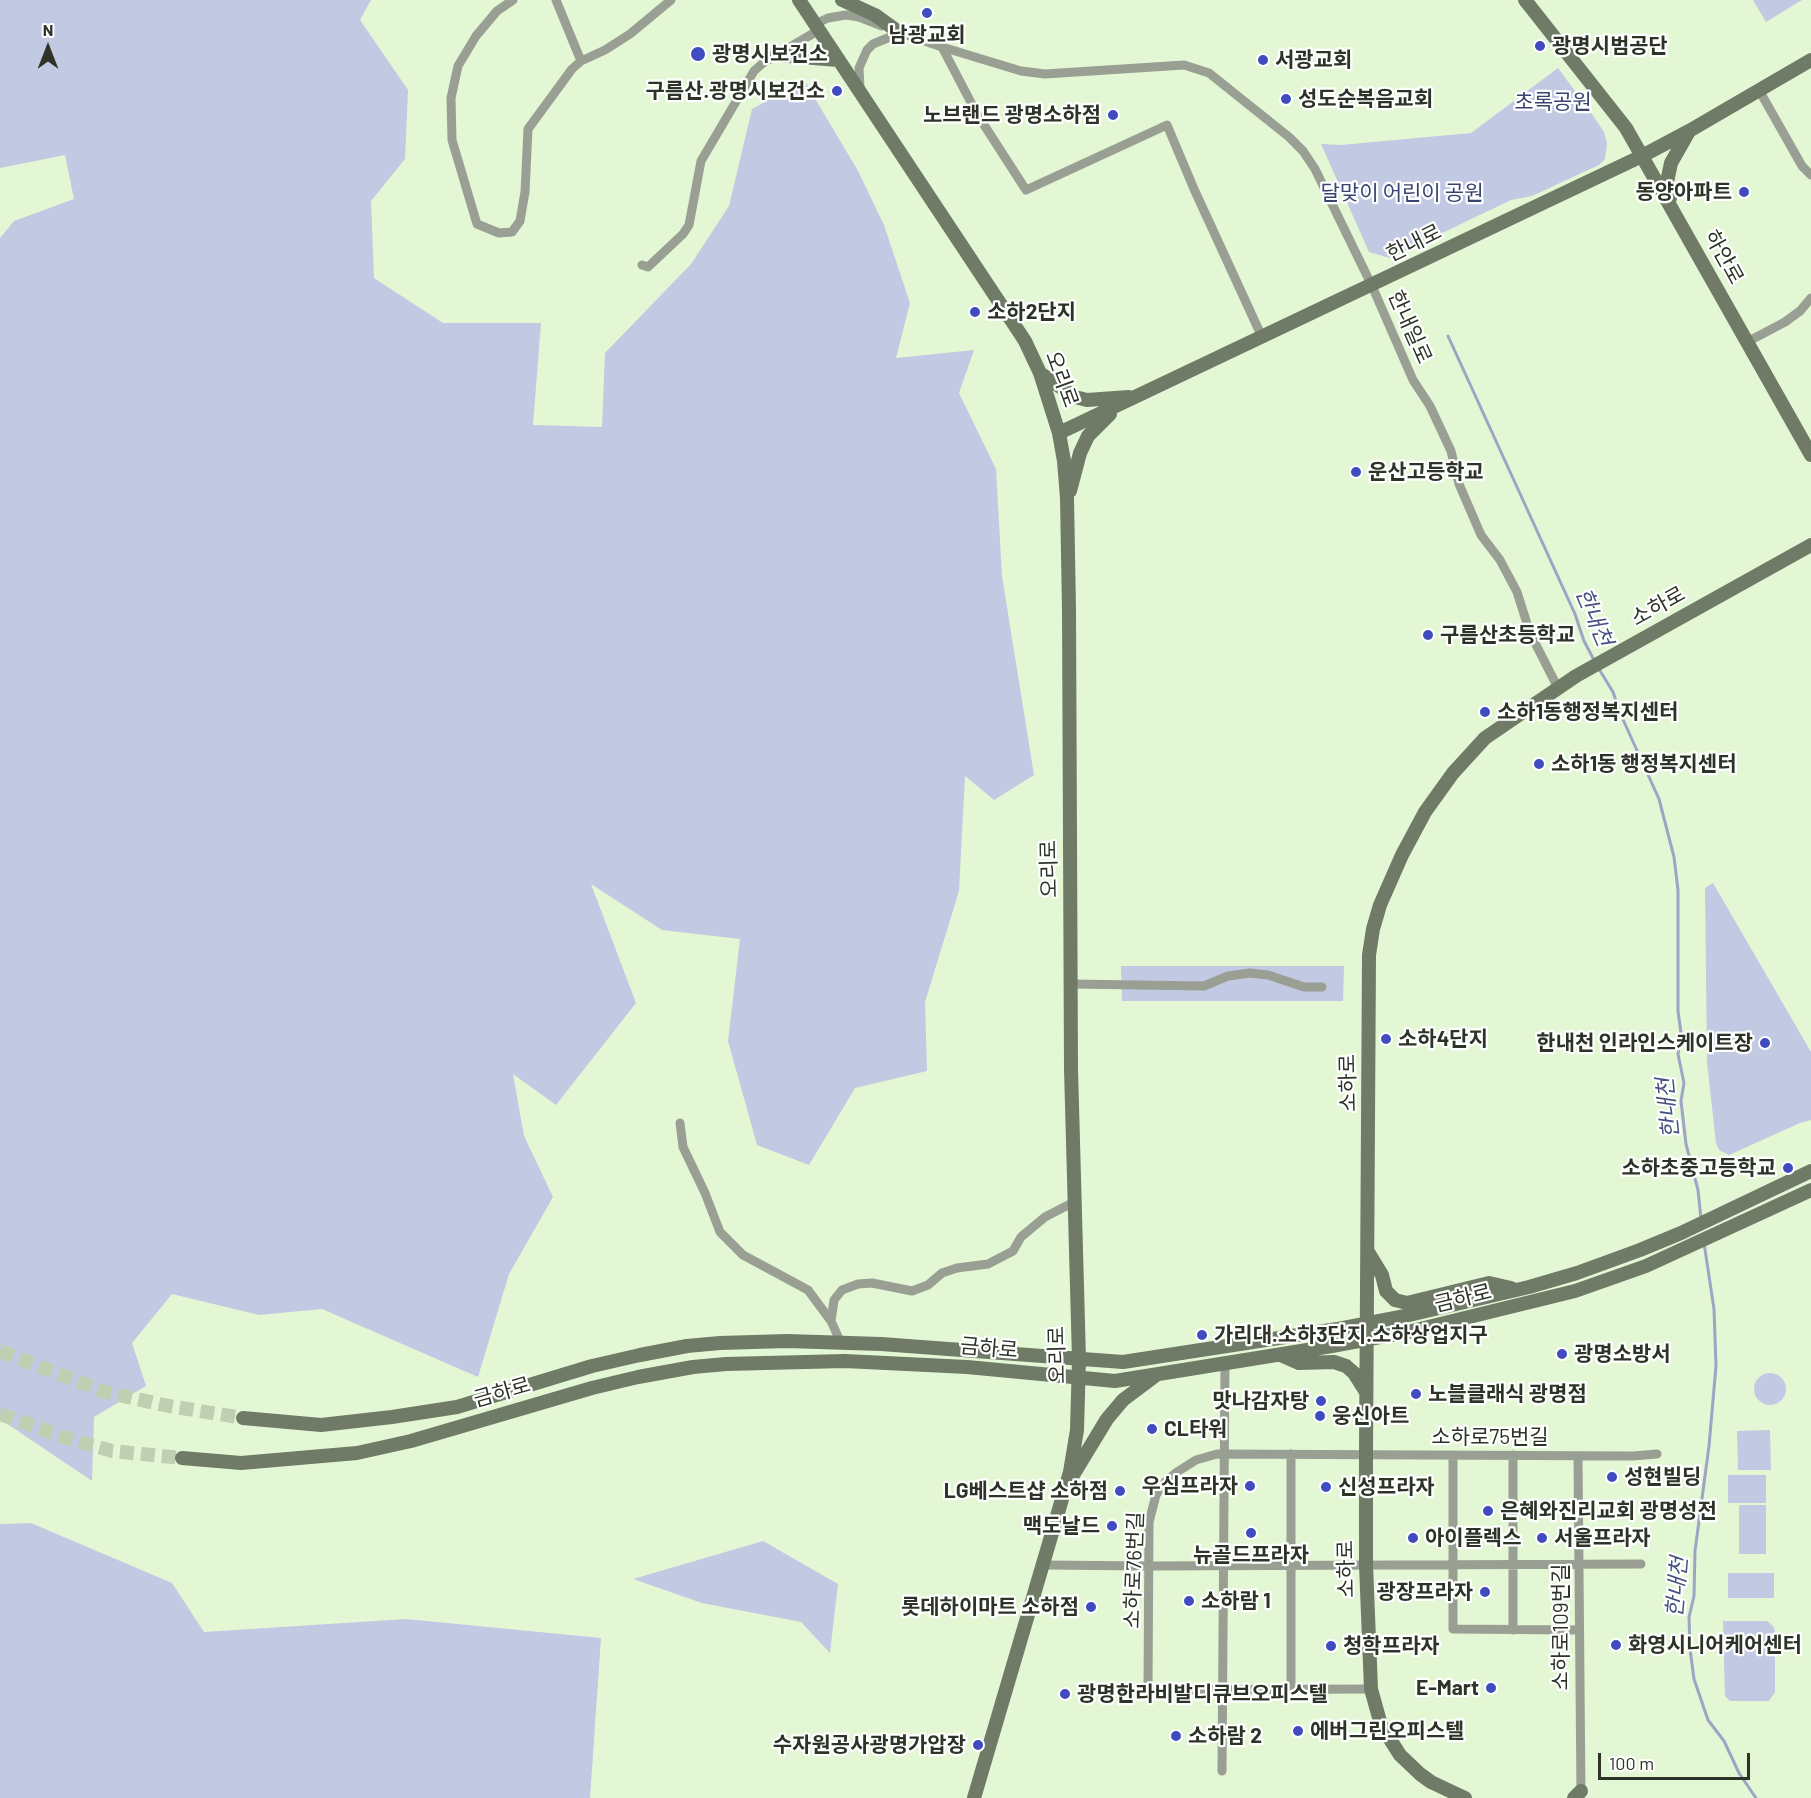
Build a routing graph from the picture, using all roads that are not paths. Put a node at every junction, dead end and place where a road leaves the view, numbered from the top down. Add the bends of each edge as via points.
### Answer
1 (513, 0) edge
2 (556, 0) edge
3 (671, 0) edge
4 (799, 0) edge
5 (842, 0) edge
6 (1525, 0) edge
7 (817, 27) junction
8 (900, 33) junction
9 (942, 47) junction
10 (776, 55) junction
11 (838, 60) junction
12 (1811, 60) edge
13 (582, 62) junction
14 (1759, 90) junction
15 (861, 93) junction
16 (1689, 131) junction
17 (1642, 156) junction
18 (1811, 175) edge
19 (1674, 212) junction
20 (642, 265) dead end
21 (1372, 286) junction
22 (1811, 298) edge
23 (1262, 337) junction
24 (1747, 342) junction
25 (1040, 373) junction
26 (1137, 396) junction
27 (1059, 433) junction
28 (1811, 455) edge
29 (1067, 498) junction
30 (1811, 545) edge
31 (1558, 688) junction
32 (1071, 984) junction
33 (1322, 987) dead end
34 (680, 1123) dead end
35 (1811, 1171) edge
36 (1811, 1190) edge
37 (1074, 1202) junction
38 (1368, 1251) junction
39 (1516, 1290) junction
40 (831, 1321) junction
41 (1367, 1323) junction
42 (1367, 1340) junction
43 (840, 1342) junction
44 (1279, 1354) junction
45 (1079, 1359) junction
46 (1225, 1363) junction
47 (1156, 1374) junction
48 (1079, 1378) junction
49 (1366, 1392) junction
50 (243, 1418) tunnel mouth
51 (1224, 1454) junction
52 (1291, 1454) junction
53 (1657, 1454) dead end
54 (1366, 1455) junction
55 (1453, 1455) junction
56 (1513, 1455) junction
57 (1578, 1456) junction
58 (182, 1458) tunnel mouth
59 (1067, 1485) junction
60 (1579, 1564) junction
61 (1641, 1564) dead end
62 (1043, 1565) junction
63 (1366, 1565) junction
64 (1453, 1565) junction
65 (1513, 1565) junction
66 (1149, 1566) junction
67 (1223, 1566) junction
68 (1291, 1566) junction
69 (1513, 1630) junction
70 (1580, 1630) junction
71 (1291, 1689) junction
72 (1371, 1689) junction
73 (1223, 1690) junction
74 (1222, 1771) dead end
75 (1578, 1796) edge
76 (974, 1798) edge
77 (1465, 1798) edge

1 - 13 street via 497,11 476,36 458,66 451,98 452,141 477,224 499,233 512,232 520,221 528,129
2 - 13 street
3 - 13 street via 630,34
4 - 7 main road, 오리로
5 - 8 main road via 875,15
6 - 17 main road, 하안로 via 1626,128
7 - 8 street, 한내일로 via 838,16 859,17
7 - 10 street, 한내일로
7 - 11 main road, 오리로
8 - 9 street, 한내일로
8 - 15 street via 867,50 859,68
9 - 21 street, 한내일로 via 1021,71 1045,74 1184,65 1209,73 1303,151
9 - 23 street via 977,114 1026,190 1167,125
10 - 11 main road
10 - 20 street, 한내일로 via 754,71 701,161 689,225 648,267
11 - 15 main road, 오리로
12 - 14 main road, 한내로
14 - 16 main road, 한내로
14 - 18 street
15 - 25 main road, 오리로 via 1025,340
16 - 17 main road, 한내로
16 - 19 main road via 1668,176 1666,187
17 - 19 main road, 하안로
17 - 21 main road, 한내로
19 - 24 main road, 하안로
21 - 23 main road, 한내로
21 - 31 street, 한내일로 via 1413,380 1451,451 1459,484 1481,535 1517,592 1530,633
22 - 24 street via 1785,322
23 - 26 main road, 한내로
24 - 28 main road, 하안로
25 - 26 main road via 1075,397
25 - 27 main road, 오리로
26 - 27 main road, 한내로
26 - 29 main road via 1105,418 1088,436
27 - 29 main road, 오리로
29 - 32 main road, 오리로
30 - 31 main road, 소하로
31 - 38 main road, 소하로 via 1485,738 1453,773 1425,812 1380,905 1369,955
32 - 33 street via 1204,986 1228,976 1250,973 1304,987
32 - 37 main road, 오리로
34 - 40 street via 682,1147 720,1232 743,1255 808,1290
35 - 39 main road, 금하로 via 1681,1233 1577,1273
36 - 42 main road, 금하로 via 1682,1251 1575,1291
37 - 40 street via 1045,1217 1021,1237 1013,1251 988,1264 942,1273 928,1286 912,1291 872,1283 842,1290 834,1300
37 - 45 main road, 오리로
38 - 39 main road via 1386,1291 1407,1304 1489,1283
38 - 41 main road, 소하로
39 - 41 main road, 금하로
40 - 43 street
41 - 42 main road, 소하로
41 - 45 main road, 금하로 via 1123,1362
42 - 44 main road, 금하로
42 - 49 main road, 소하로
43 - 45 main road, 금하로
43 - 50 main road, 금하로 via 687,1346 592,1366 457,1407 392,1417 321,1425
44 - 46 main road, 금하로
44 - 49 main road via 1299,1363 1334,1362 1347,1366
45 - 48 main road, 오리로
46 - 47 main road, 금하로
46 - 51 street
47 - 48 main road, 금하로 via 1115,1381
47 - 59 main road via 1107,1419
48 - 58 main road, 금하로 via 845,1361 736,1363 693,1367 592,1388 357,1453 240,1463
48 - 59 main road, 오리로 via 1077,1430
49 - 54 main road, 소하로
51 - 52 street, 소하로76번길
51 - 66 street, 소하로76번길 via 1196,1460 1177,1472 1156,1495 1149,1522
51 - 67 street
52 - 54 street, 소하로76번길
52 - 68 street
53 - 57 street, 소하로75번길
54 - 55 street, 소하로75번길
54 - 63 main road, 소하로
55 - 56 street, 소하로75번길
55 - 64 street
56 - 57 street, 소하로75번길
56 - 65 street
57 - 60 street, 소하로109번길
59 - 62 main road, 오리로
60 - 61 street
60 - 65 street
60 - 70 street, 소하로109번길
62 - 66 street
62 - 76 main road, 오리로
63 - 64 street
63 - 68 street
63 - 72 main road, 소하로
64 - 65 street
64 - 69 street via 1453,1629
65 - 69 street
66 - 67 street
66 - 73 street, 소하로76번길 via 1148,1690
67 - 68 street
67 - 73 street
68 - 71 street
69 - 70 street
70 - 75 street, 소하로109번길
71 - 72 street
71 - 73 street
72 - 77 main road, 소하로 via 1382,1725 1400,1755 1431,1782
73 - 74 street

